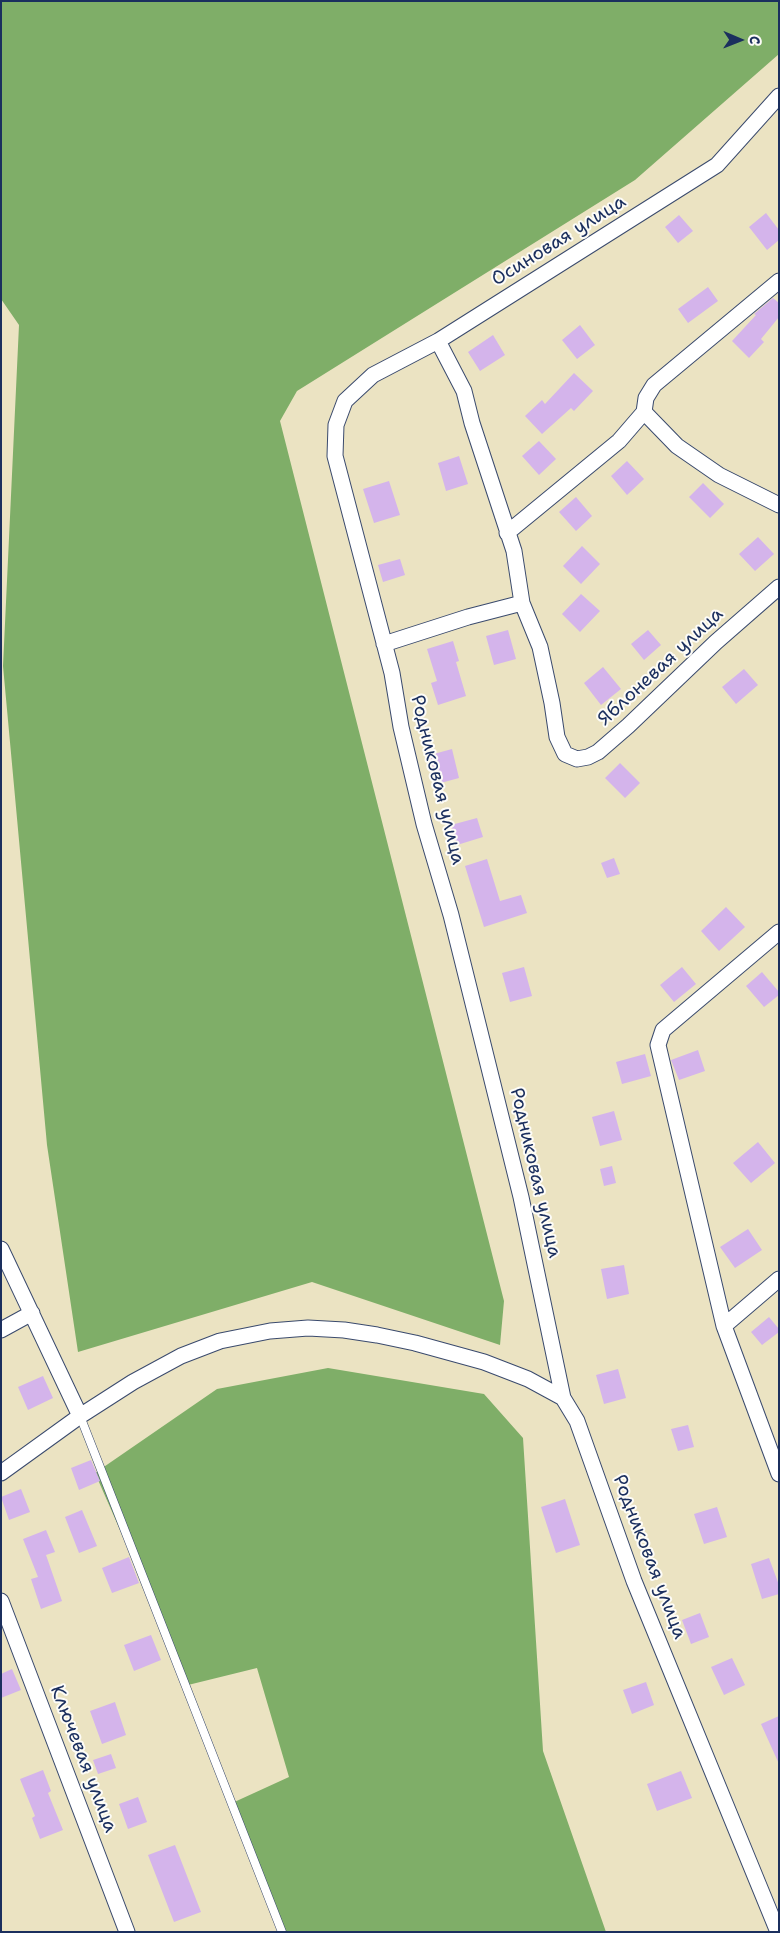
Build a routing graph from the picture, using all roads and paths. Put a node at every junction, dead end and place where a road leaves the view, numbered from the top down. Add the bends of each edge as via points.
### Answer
1 (779, 96) edge
2 (779, 281) edge
3 (438, 341) junction
4 (346, 401) joint
5 (644, 412) junction
6 (779, 504) edge
7 (507, 533) junction
8 (779, 587) edge
9 (522, 603) junction
10 (384, 644) junction
11 (779, 932) edge
12 (1, 1249) edge
13 (779, 1278) edge
14 (32, 1313) junction
15 (724, 1326) junction
16 (1, 1330) edge
17 (563, 1398) junction
18 (80, 1416) junction
19 (1, 1473) edge
20 (779, 1474) edge
21 (1, 1601) edge
22 (127, 1932) edge
23 (282, 1932) edge
24 (778, 1932) edge

1 - 3 street, Осиновая улица via 717,165
2 - 5 street via 654,385 646,398
3 - 4 street, Осиновая улица via 373,375
3 - 7 street via 464,391
4 - 10 street, Родниковая улица via 336,425 335,456
5 - 6 street via 677,446 719,475
5 - 7 street via 619,441
7 - 9 street via 514,551
8 - 9 street, Яблоневая улица via 598,752 577,759 565,754 557,737 540,647
9 - 10 street
10 - 17 street, Родниковая улица via 424,824 451,915 522,1197
11 - 15 street via 663,1030 658,1045
12 - 14 street
13 - 15 street
14 - 16 street
14 - 18 street
15 - 20 street
17 - 18 street via 493,1365 424,1345 376,1335 308,1328 270,1331 220,1341 181,1356
17 - 24 street, Родниковая улица via 577,1421 634,1581
18 - 19 street
18 - 23 lane
21 - 22 street, Ключевая улица

